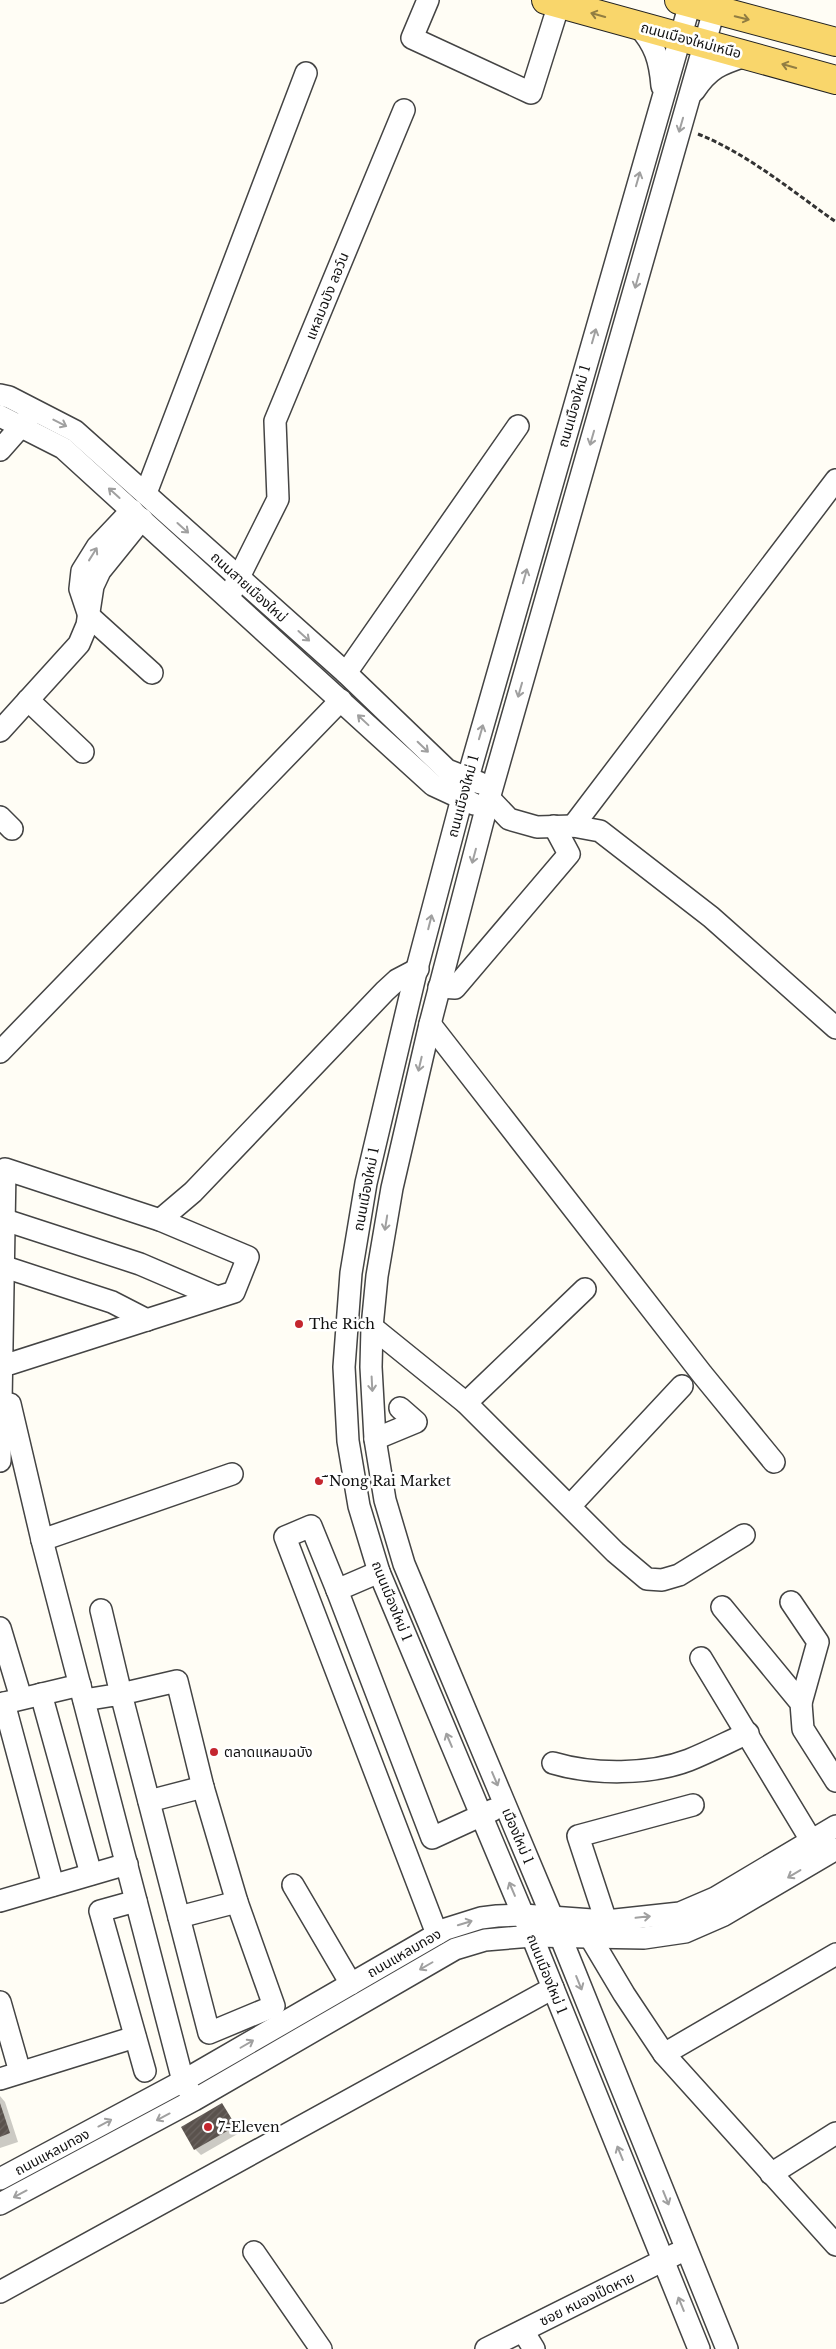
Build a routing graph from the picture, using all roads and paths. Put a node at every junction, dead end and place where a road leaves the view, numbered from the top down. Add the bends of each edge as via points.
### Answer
1 (428, 0) edge
2 (553, 2) edge
3 (698, 3) edge
4 (638, 26) junction
5 (679, 37) junction
6 (836, 42) edge
7 (704, 45) junction
8 (748, 55) junction
9 (306, 73) dead end
10 (836, 80) edge
11 (663, 94) junction
12 (688, 100) junction
13 (404, 110) dead end
14 (681, 127) junction
15 (836, 222) edge
16 (0, 395) edge
17 (0, 416) edge
18 (28, 418) junction
19 (518, 426) dead end
20 (0, 450) edge
21 (836, 480) edge
22 (140, 507) junction
23 (234, 574) junction
24 (224, 592) junction
25 (89, 616) junction
26 (152, 673) dead end
27 (346, 673) junction
28 (28, 700) junction
29 (341, 700) junction
30 (0, 731) edge
31 (83, 752) dead end
32 (464, 789) junction
33 (489, 798) junction
34 (564, 826) junction
35 (418, 969) junction
36 (439, 987) junction
37 (430, 1024) junction
38 (836, 1028) edge
39 (0, 1052) edge
40 (5, 1220) junction
41 (160, 1220) junction
42 (5, 1267) junction
43 (585, 1289) dead end
44 (217, 1297) junction
45 (147, 1320) junction
46 (372, 1327) junction
47 (3, 1366) junction
48 (682, 1386) dead end
49 (10, 1401) dead end
50 (466, 1403) junction
51 (400, 1408) dead end
52 (375, 1439) junction
53 (0, 1461) edge
54 (774, 1462) dead end
55 (232, 1474) dead end
56 (571, 1505) junction
57 (744, 1535) dead end
58 (42, 1540) junction
59 (379, 1572) junction
60 (337, 1590) junction
61 (791, 1602) dead end
62 (722, 1607) dead end
63 (101, 1610) dead end
64 (0, 1628) edge
65 (701, 1658) dead end
66 (82, 1692) junction
67 (121, 1694) junction
68 (17, 1700) edge
69 (801, 1703) junction
70 (748, 1733) junction
71 (476, 1734) joint
72 (553, 1763) dead end
73 (836, 1782) edge
74 (203, 1787) junction
75 (149, 1801) junction
76 (505, 1805) junction
77 (693, 1805) dead end
78 (481, 1815) junction
79 (836, 1826) edge
80 (811, 1840) junction
81 (836, 1849) edge
82 (127, 1864) junction
83 (91, 1874) junction
84 (53, 1885) junction
85 (293, 1885) dead end
86 (0, 1901) edge
87 (136, 1901) junction
88 (237, 1902) junction
89 (523, 1915) junction
90 (179, 1916) junction
91 (552, 1916) junction
92 (606, 1921) junction
93 (437, 1934) junction
94 (532, 1936) junction
95 (561, 1938) junction
96 (590, 1938) junction
97 (836, 1954) edge
98 (351, 1984) junction
99 (553, 1988) junction
100 (0, 2002) edge
101 (135, 2037) junction
102 (664, 2054) junction
103 (144, 2071) dead end
104 (20, 2072) junction
105 (0, 2078) edge
106 (183, 2081) junction
107 (194, 2100) junction
108 (836, 2133) edge
109 (771, 2174) junction
110 (0, 2179) edge
111 (0, 2204) edge
112 (836, 2246) edge
113 (686, 2248) junction
114 (254, 2252) dead end
115 (663, 2261) junction
116 (0, 2292) edge
117 (528, 2340) edge
118 (320, 2349) edge
119 (486, 2349) edge
120 (699, 2349) edge
121 (727, 2349) edge

1 - 2 street via 412,38 531,93
4 -> 2 main road, ถนนเมืองใหม่เหนือ
3 - 5 street, ถนนเมืองใหม่ 1
3 -> 6 main road
3 - 7 street, ถนนเมืองใหม่ 1
4 - 5 main road, ถนนเมืองใหม่เหนือ
4 - 11 street via 655,47
5 - 7 main road, ถนนเมืองใหม่เหนือ
5 - 11 street, ถนนเมืองใหม่ 1
7 - 8 main road, ถนนเมืองใหม่เหนือ
7 - 12 street, ถนนเมืองใหม่ 1
10 -> 8 main road, ถนนเมืองใหม่เหนือ
8 - 12 street via 709,71
9 - 22 street
32 -> 11 street, ถนนเมืองใหม่ 1
12 -> 14 street, ถนนเมืองใหม่ 1
13 - 23 street, แหลมฉบัง ลอว์น via 276,421 277,486
14 - 15 path via 713,140 769,174
14 -> 33 street, ถนนเมืองใหม่ 1
16 - 18 street, ถนนสายเมืองใหม่
17 - 18 street, ถนนสายเมืองใหม่
18 - 20 street
18 - 22 street, ถนนสายเมืองใหม่
19 - 27 street
21 - 34 street
22 -> 23 street, ถนนสายเมืองใหม่
22 - 24 street, ถนนสายเมืองใหม่
22 - 25 street via 100,571 93,586
23 - 24 street, แหลมฉบัง ลอว์น
23 -> 27 street, ถนนสายเมืองใหม่
24 - 29 street, ถนนสายเมืองใหม่
25 - 26 street
25 - 28 street via 79,644
27 -> 32 street, ถนนสายเมืองใหม่
28 - 30 street
28 - 31 street
32 -> 29 street, ถนนสายเมืองใหม่ via 433,785
29 - 39 street
32 - 33 street, ถนนสายเมืองใหม่
35 -> 32 street, ถนนเมืองใหม่ 1
33 - 34 street via 509,820 536,827
33 -> 36 street, ถนนเมืองใหม่ 1
34 - 36 street via 569,854 455,988
34 - 38 street via 600,831 711,917
35 - 41 street via 396,980 193,1192
35 - 59 street, ถนนเมืองใหม่ 1 via 366,1183 351,1273 344,1367 348,1441 359,1506
36 - 37 street, ถนนเมืองใหม่ 1
37 -> 46 street, ถนนเมืองใหม่ 1 via 392,1188
37 - 54 street via 696,1367
40 - 41 street via 5,1169
40 - 42 street
40 - 44 street via 140,1264
41 - 44 street via 248,1257 234,1292
42 - 45 street via 112,1302
42 - 47 street
43 - 50 street
44 - 45 street
45 - 47 street
46 - 50 street
46 -> 52 street, ถนนเมืองใหม่ 1
47 - 53 street
48 - 56 street
49 - 58 street
50 - 56 street
51 - 52 street via 416,1422
52 - 71 street, ถนนเมืองใหม่ 1 via 385,1500 404,1564
55 - 58 street
56 - 57 street via 615,1552 647,1579 662,1580 679,1575
58 - 66 street
59 - 60 street
78 -> 59 street, ถนนเมืองใหม่ 1
60 - 78 street via 432,1838
60 - 93 street via 311,1526 285,1537
61 - 69 street via 818,1642
62 - 69 street
63 - 67 street
64 - 68 street
65 - 70 street
66 - 67 street
66 - 68 street
66 - 82 street
67 - 74 street via 177,1681
67 - 75 street
68 - 83 street
68 - 84 street
69 - 73 street via 803,1729
70 - 72 street via 687,1761 653,1768 617,1773 572,1769
70 - 80 street
71 -> 76 street, เมืองใหม่ 1
74 - 75 street
74 - 88 street
75 - 90 street
76 - 78 street
76 - 91 street, เมืองใหม่ 1
77 - 92 street via 578,1836
89 -> 78 street, ถนนเมืองใหม่ 1
79 - 80 street, ถนนแหลมทอง
92 -> 80 street, ถนนแหลมทอง via 680,1913 715,1898
81 -> 96 street, ถนนแหลมทอง via 724,1915 685,1932 644,1938
82 - 83 street
82 - 87 street
83 - 84 street
84 - 86 street
85 - 98 street
87 - 101 street via 100,1912
87 - 106 street
88 - 90 street
88 - 90 street via 274,2006 209,2033
89 - 91 street, ถนนแหลมทอง
93 -> 89 street, ถนนแหลมทอง via 481,1918
89 - 94 street, ถนนเมืองใหม่ 1
91 - 92 street, ถนนแหลมทอง
91 - 95 street, เมืองใหม่ 1
93 - 98 street, ถนนแหลมทอง
94 - 95 street, ถนนแหลมทอง
94 - 99 street, ถนนเมืองใหม่ 1
94 -> 107 street, ถนนแหลมทอง via 484,1940 455,1949
95 - 96 street, ถนนแหลมทอง
95 -> 113 street, ถนนเมืองใหม่ 1
96 - 102 street
97 - 102 street
106 -> 98 street, ถนนแหลมทอง
115 -> 99 street, ถนนเมืองใหม่ 1
99 - 116 street
100 - 104 street
101 - 103 street
101 - 104 street
102 - 109 street
104 - 105 street
106 - 107 street
110 -> 106 street, ถนนแหลมทอง
107 -> 111 street, ถนนแหลมทอง
108 - 109 street
109 - 112 street
113 - 115 street, ซอย หนองเป็ดหาย
113 - 121 street, ถนนเมืองใหม่ 1
114 - 118 street
115 - 117 street, ซอย หนองเป็ดหาย
120 -> 115 street, ถนนเมืองใหม่ 1
117 - 119 street, ซอย หนองเป็ดหาย

